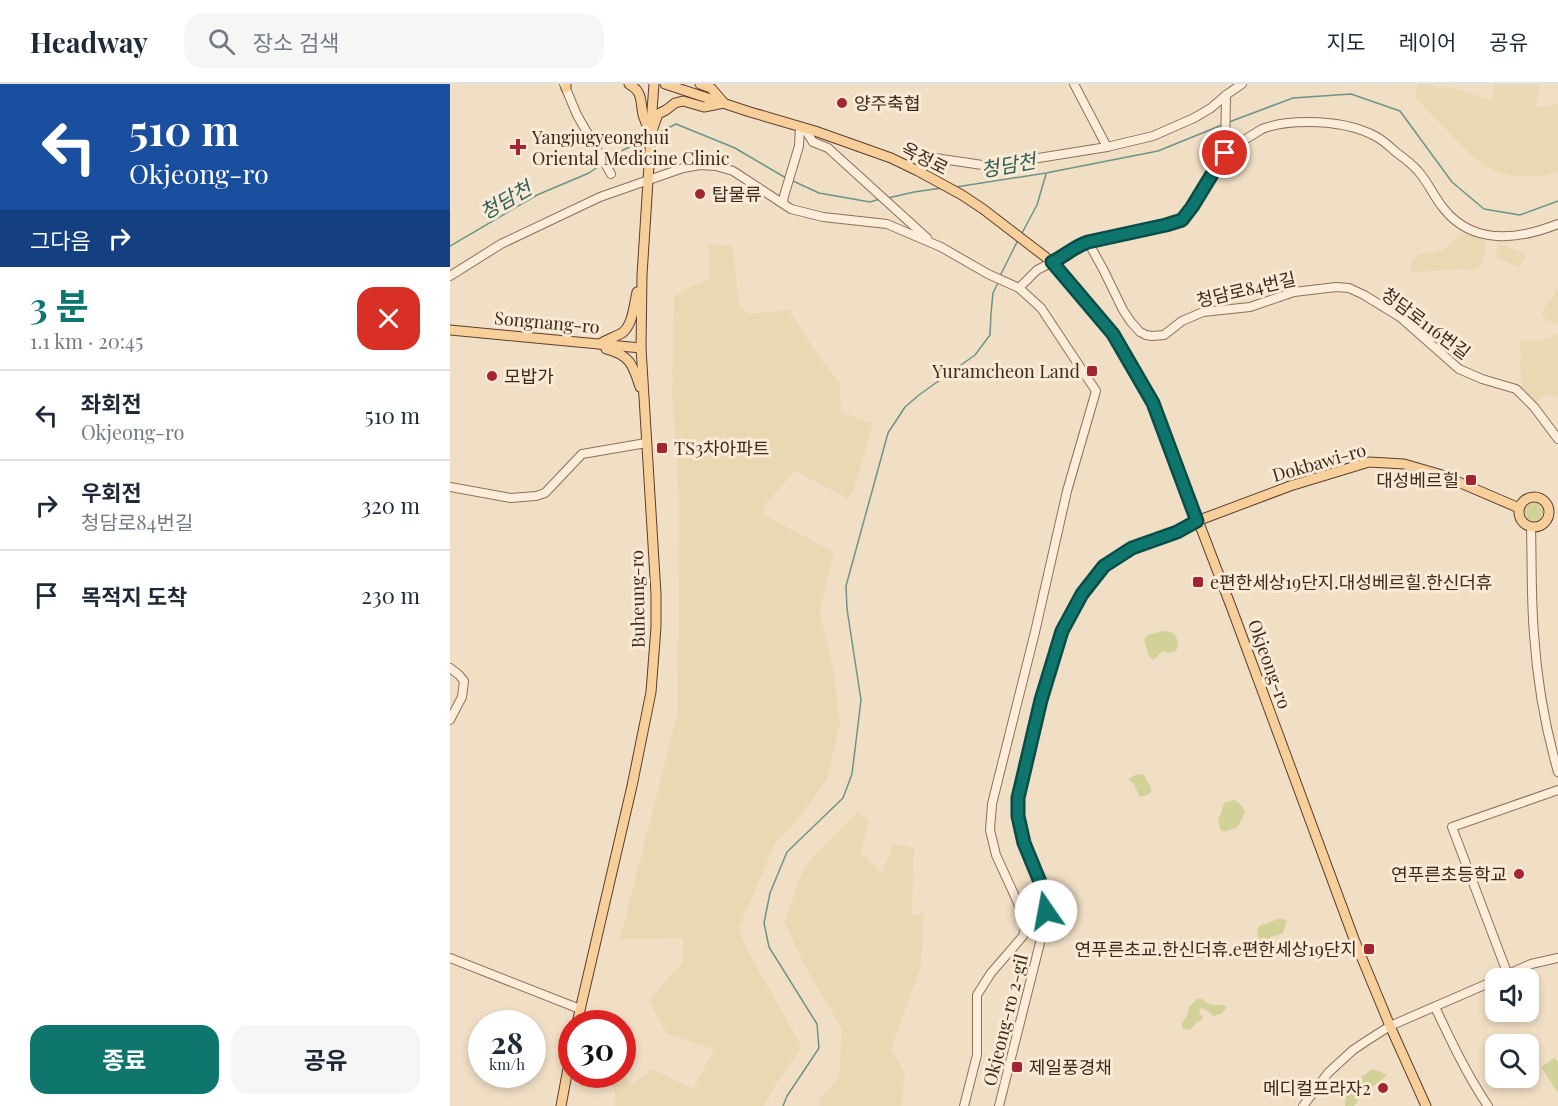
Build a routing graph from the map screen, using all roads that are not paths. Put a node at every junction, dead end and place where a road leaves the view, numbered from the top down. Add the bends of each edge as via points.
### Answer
1 (628, 84) edge
2 (654, 84) edge
3 (665, 84) edge
4 (700, 84) edge
5 (1074, 84) edge
6 (1242, 84) edge
7 (566, 85) edge
8 (1226, 99) junction
9 (724, 103) junction
10 (802, 128) junction
11 (651, 134) junction
12 (1107, 147) junction
13 (1225, 149) junction
14 (921, 173) junction
15 (610, 174) dead end
16 (648, 181) junction
17 (783, 200) junction
18 (1558, 224) edge
19 (1088, 242) junction
20 (933, 244) junction
21 (1049, 259) junction
22 (642, 275) junction
23 (450, 276) edge
24 (1016, 287) junction
25 (1360, 293) joint
26 (450, 330) edge
27 (571, 341) junction
28 (600, 344) junction
29 (641, 348) junction
30 (644, 400) junction
31 (1558, 439) edge
32 (646, 443) junction
33 (450, 487) edge
34 (1519, 508) junction
35 (1553, 516) edge
36 (1197, 521) junction
37 (1531, 527) junction
38 (450, 668) edge
39 (450, 720) edge
40 (1558, 772) edge
41 (1558, 790) edge
42 (450, 958) edge
43 (1558, 958) edge
44 (1501, 968) edge
45 (1522, 968) edge
46 (1485, 985) edge
47 (1435, 1007) junction
48 (580, 1009) joint
49 (1390, 1026) junction
50 (564, 1088) edge
51 (561, 1106) edge
52 (964, 1106) edge
53 (999, 1106) edge
54 (1303, 1106) edge
55 (1426, 1106) edge
56 (1488, 1106) edge

1 - 11 main road via 639,93
2 - 11 main road
3 - 9 main road
4 - 9 main road via 711,88
5 - 12 street
6 - 8 street
7 - 15 street
8 - 12 street via 1153,136
8 - 13 street
9 - 10 main road
9 - 11 main road via 704,108 683,101 675,103 658,114
10 - 14 main road, 옥정로 via 891,158
10 - 17 street
10 - 20 street via 813,142 828,148
11 - 16 main road, Buheung-ro
12 - 14 street via 989,166 935,158
13 - 18 street via 1269,126 1335,123 1377,137 1400,155 1417,170 1452,218 1471,231 1507,236
13 - 19 street via 1182,220
14 - 21 main road, 옥정로 via 962,195
16 - 17 street via 683,168 716,166 733,171
16 - 22 main road, Buheung-ro
16 - 23 street via 600,197 533,228
17 - 20 street via 791,209 887,224
19 - 21 street via 1068,254
19 - 25 street, 청담로84번길 via 1127,316 1140,332 1152,336 1164,335 1197,314 1250,307 1294,292 1340,287
20 - 24 street
21 - 24 street
21 - 36 main road, Okjeong-ro via 1113,334 1153,403
22 - 28 main road via 625,330
22 - 29 main road, Buheung-ro
24 - 52 street via 1041,308 1096,391 1067,491 992,804 990,830 996,855 1026,924 1023,936 977,995 977,1055
25 - 31 street, 청담로116번길 via 1400,317 1459,369 1516,389
26 - 27 main road, Songnang-ro
27 - 28 main road, Songnang-ro
27 - 30 main road via 626,356
28 - 29 main road, Songnang-ro
29 - 30 main road, Buheung-ro
30 - 32 main road, Buheung-ro
32 - 33 street via 582,454 544,493 536,496 511,498
32 - 48 main road, Buheung-ro via 656,594 651,692
34 - 35 main road via 1525,500 1540,498
34 - 36 main road, Dokbawi-ro via 1442,475 1404,464 1369,462
34 - 37 main road via 1520,518
35 - 37 main road via 1540,526
36 - 49 main road, Okjeong-ro
36 - 53 street, Okjeong-ro 2-gil via 1132,548 1104,566 1082,594 1062,631 1018,798 1024,843 1045,894 1047,915
37 - 40 street via 1533,633 1541,696
38 - 39 street via 464,681 462,697
41 - 44 street via 1452,827
42 - 48 street
43 - 45 street
46 - 47 street
47 - 49 street
47 - 56 street
49 - 54 street via 1353,1050
49 - 55 main road, Okjeong-ro
50 - 51 main road

